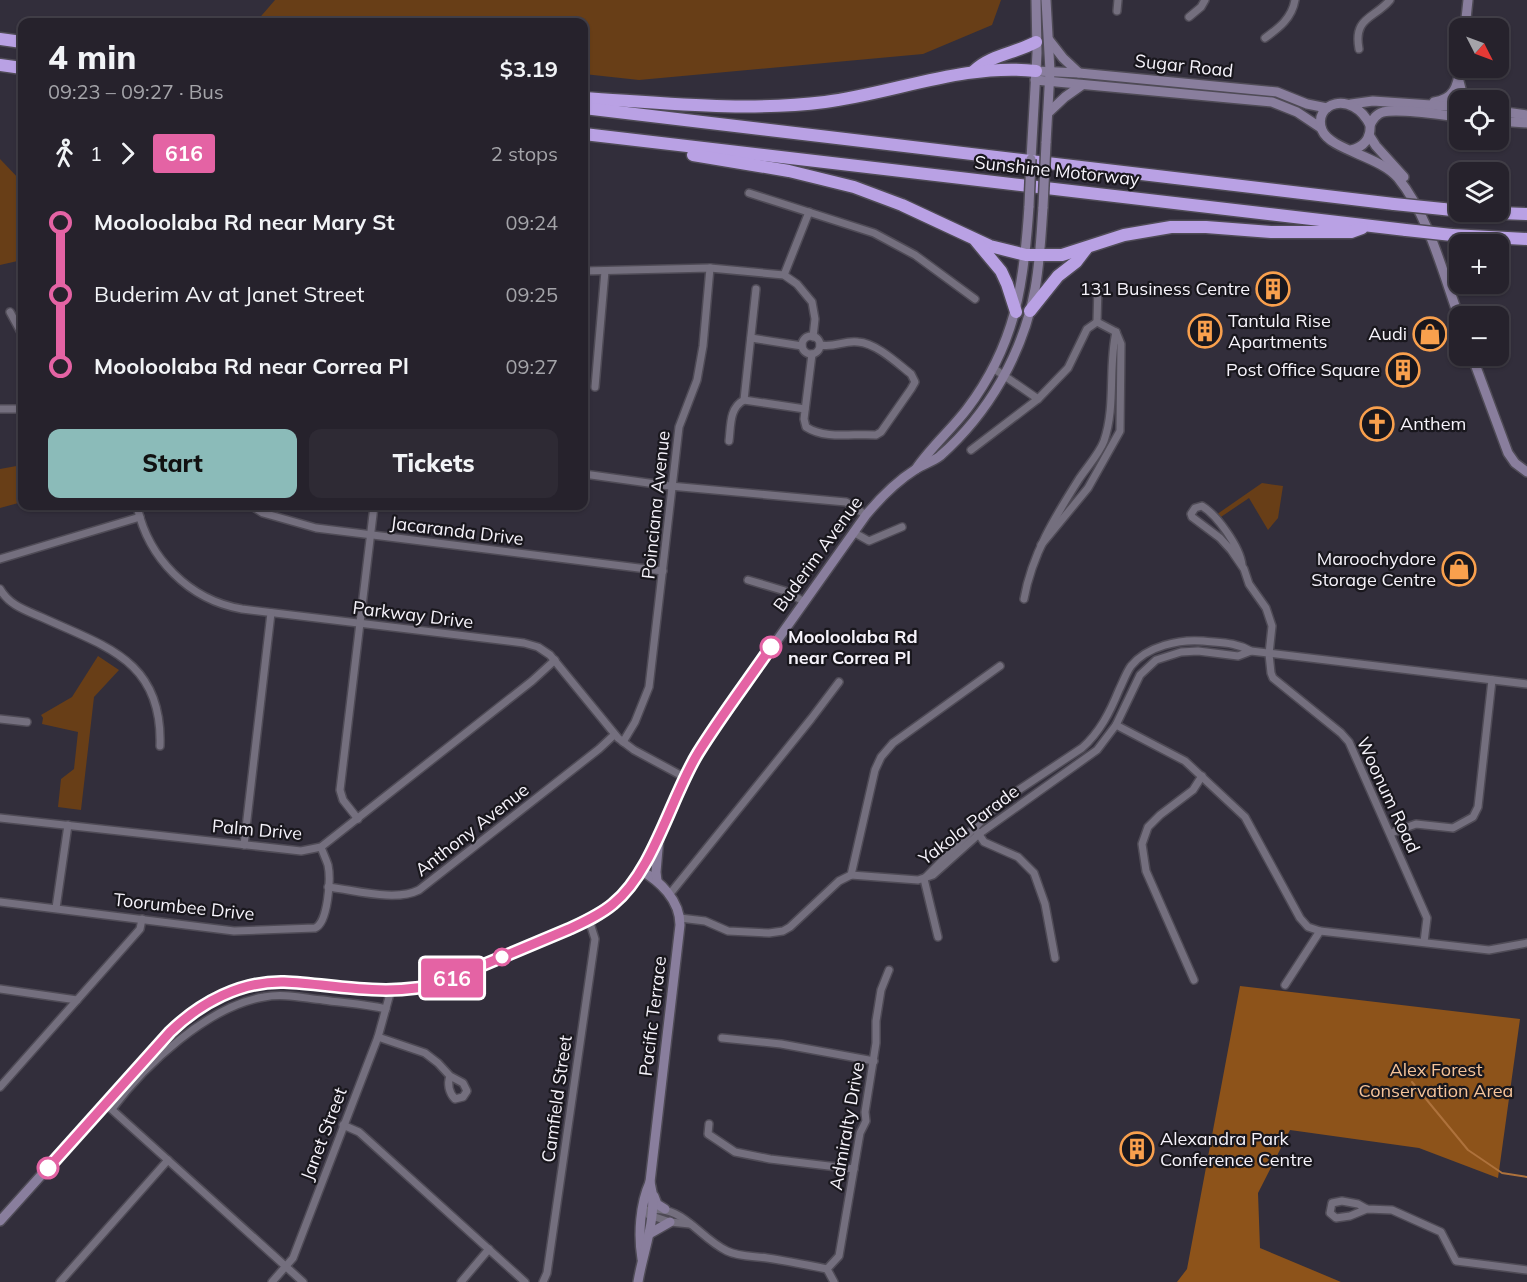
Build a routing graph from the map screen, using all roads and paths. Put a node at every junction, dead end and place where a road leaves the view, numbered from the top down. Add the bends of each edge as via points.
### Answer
1 (1036, 0) edge
2 (1046, 0) edge
3 (1118, 0) edge
4 (1205, 0) edge
5 (1295, 0) edge
6 (1390, 0) edge
7 (1468, 0) edge
8 (1117, 11) dead end
9 (1189, 17) dead end
10 (1466, 18) edge
11 (1265, 38) dead end
12 (0, 39) edge
13 (18, 41) edge
14 (1042, 41) junction
15 (1359, 49) dead end
16 (0, 65) edge
17 (18, 67) edge
18 (974, 71) junction
19 (1050, 71) junction
20 (1079, 73) junction
21 (1036, 75) junction
22 (1459, 79) joint
23 (1049, 81) junction
24 (1082, 84) junction
25 (1461, 90) edge
26 (588, 98) edge
27 (1351, 104) junction
28 (1424, 104) junction
29 (1449, 106) edge
30 (588, 108) edge
31 (1327, 108) junction
32 (1048, 113) junction
33 (1509, 113) edge
34 (1449, 116) edge
35 (1527, 116) edge
36 (1509, 122) edge
37 (1527, 123) edge
38 (1370, 124) junction
39 (1321, 128) junction
40 (588, 135) edge
41 (1369, 135) junction
42 (588, 136) edge
43 (1351, 150) junction
44 (749, 193) dead end
45 (1449, 210) edge
46 (809, 212) junction
47 (1509, 213) edge
48 (1527, 214) edge
49 (1422, 218) junction
50 (1370, 226) junction
51 (1527, 239) edge
52 (976, 240) junction
53 (1087, 248) junction
54 (1026, 255) junction
55 (1039, 256) junction
56 (710, 268) junction
57 (588, 271) edge
58 (605, 271) junction
59 (784, 275) junction
60 (1098, 286) dead end
61 (756, 289) dead end
62 (975, 299) dead end
63 (1455, 306) edge
64 (1030, 311) junction
65 (10, 312) dead end
66 (1016, 312) junction
67 (1097, 322) junction
68 (18, 327) edge
69 (1116, 332) junction
70 (813, 337) junction
71 (751, 338) junction
72 (820, 345) junction
73 (802, 346) junction
74 (812, 354) junction
75 (1476, 366) edge
76 (993, 368) junction
77 (1005, 375) junction
78 (595, 387) dead end
79 (1038, 399) junction
80 (744, 400) junction
81 (0, 409) edge
82 (18, 409) edge
83 (805, 409) junction
84 (729, 441) dead end
85 (971, 450) dead end
86 (916, 469) junction
87 (1527, 472) edge
88 (588, 475) edge
89 (670, 486) junction
90 (138, 510) edge
91 (258, 510) edge
92 (373, 510) edge
93 (866, 515) junction
94 (140, 517) junction
95 (902, 527) dead end
96 (853, 532) junction
97 (370, 535) junction
98 (1041, 545) junction
99 (0, 559) edge
100 (1242, 565) junction
101 (663, 571) junction
102 (748, 580) dead end
103 (0, 589) edge
104 (1024, 599) dead end
105 (803, 601) junction
106 (271, 613) junction
107 (360, 623) junction
108 (1251, 651) junction
109 (1269, 654) junction
110 (555, 660) junction
111 (1000, 666) dead end
112 (1492, 680) junction
113 (838, 682) dead end
114 (1527, 684) edge
115 (0, 719) edge
116 (27, 722) dead end
117 (1116, 725) junction
118 (614, 735) junction
119 (623, 742) junction
120 (160, 746) dead end
121 (1202, 776) junction
122 (684, 777) junction
123 (0, 818) edge
124 (358, 819) junction
125 (68, 825) junction
126 (977, 831) junction
127 (1391, 833) junction
128 (659, 835) junction
129 (244, 845) junction
130 (321, 847) junction
131 (640, 870) junction
132 (851, 875) junction
133 (924, 879) junction
134 (657, 881) junction
135 (328, 887) junction
136 (669, 895) junction
137 (0, 902) edge
138 (56, 908) junction
139 (680, 918) junction
140 (142, 920) junction
141 (589, 920) junction
142 (1320, 931) junction
143 (938, 937) dead end
144 (1424, 942) junction
145 (1527, 944) edge
146 (1055, 958) dead end
147 (889, 970) dead end
148 (1194, 980) dead end
149 (1285, 985) dead end
150 (0, 989) edge
151 (391, 990) junction
152 (77, 1000) junction
153 (386, 1009) junction
154 (378, 1037) junction
155 (722, 1038) dead end
156 (874, 1061) junction
157 (450, 1076) dead end
158 (0, 1088) edge
159 (109, 1106) junction
160 (709, 1124) dead end
161 (343, 1125) junction
162 (168, 1160) junction
163 (854, 1169) junction
164 (650, 1182) junction
165 (653, 1194) junction
166 (665, 1209) junction
167 (1367, 1209) junction
168 (649, 1212) junction
169 (0, 1221) edge
170 (670, 1222) junction
171 (690, 1224) junction
172 (649, 1234) junction
173 (489, 1249) junction
174 (642, 1259) junction
175 (286, 1266) junction
176 (826, 1269) junction
177 (1527, 1270) edge
178 (60, 1282) edge
179 (272, 1282) edge
180 (303, 1282) edge
181 (461, 1282) edge
182 (525, 1282) edge
183 (543, 1282) edge
184 (638, 1282) edge
185 (834, 1282) edge

1 - 14 main road
2 - 14 main road
3 - 8 street
4 - 9 street
5 - 11 street via 1288,18
6 - 15 street via 1363,22 1357,39
7 - 10 main road
12 - 13 highway
14 - 18 highway via 983,63
14 - 19 main road
14 - 20 main road
14 - 21 main road
16 - 17 highway
18 - 21 highway via 1007,69
18 - 26 highway via 861,95 778,106
19 - 20 main road, Sugar Road
19 - 21 main road, Sugar Road
19 - 23 main road
20 - 31 main road, Sugar Road via 1277,92
21 - 23 main road, Sugar Road
21 - 54 main road, bridge
22 - 25 main road
22 - 28 main road via 1449,97
23 - 24 main road, Sugar Road
23 - 32 main road
24 - 32 main road
24 - 39 main road, Sugar Road via 1272,102
27 - 28 main road via 1373,100
27 - 31 main road via 1336,102
27 - 38 main road
28 - 29 main road
30 - 45 highway, Sunshine Motorway, bridge
31 - 39 main road
32 - 55 main road, bridge
33 - 35 main road
34 - 38 main road via 1382,112
36 - 37 main road
38 - 41 main road
39 - 43 main road via 1334,143
40 - 50 highway, Sunshine Motorway
41 - 43 main road via 1365,143
41 - 49 main road via 1413,190
42 - 52 highway via 609,144 761,166 834,182 902,205
43 - 49 main road via 1396,176
44 - 46 street
46 - 59 street
46 - 62 street via 874,233 915,255
47 - 48 highway
49 - 63 main road
50 - 51 highway, Sunshine Motorway, bridge
50 - 53 highway via 1351,232 1172,227 1125,235
52 - 54 highway
52 - 66 highway via 1001,271
53 - 55 highway
53 - 64 highway
54 - 55 highway
54 - 66 main road
55 - 64 main road
56 - 58 street
56 - 59 street
56 - 89 street, Poinciana Avenue via 697,380 679,427
57 - 58 street
58 - 78 street
59 - 70 street via 812,303
60 - 67 street
61 - 71 street
64 - 77 main road
65 - 68 street
66 - 76 main road
67 - 69 street
67 - 79 street via 1087,329 1068,368
69 - 98 street via 1109,424 1103,444
69 - 98 street via 1121,344 1120,431 1088,488
70 - 72 street
70 - 73 street
71 - 73 street
71 - 80 street
72 - 74 street
72 - 83 street via 868,344 915,381 876,435 812,431 806,427
73 - 74 street
74 - 83 street
75 - 87 main road via 1508,453
76 - 77 street
76 - 86 main road via 966,410
77 - 79 street
77 - 86 main road via 980,414 960,436 931,462
79 - 85 street
80 - 83 street
80 - 84 street via 733,411
81 - 82 street
86 - 93 main road, Buderim Avenue
88 - 89 street
89 - 93 street via 846,502
89 - 101 street, Poinciana Avenue
90 - 94 street, Parkway Drive
91 - 97 street, Jacaranda Drive via 307,527
92 - 97 street
93 - 96 main road, Buderim Avenue
94 - 99 street
94 - 106 street, Parkway Drive via 163,563 192,589 230,607
95 - 96 street via 868,542
96 - 105 main road, Buderim Avenue
97 - 101 street, Jacaranda Drive
97 - 107 street
98 - 104 street
100 - 100 street via 1220,538 1192,517 1195,508 1206,508 1241,556
100 - 109 street via 1249,584 1271,617
101 - 119 street, Poinciana Avenue via 649,687
102 - 105 street
103 - 120 street via 12,603 107,648 130,664 148,687 157,709
105 - 122 main road, Buderim Avenue
106 - 107 street, Parkway Drive
106 - 129 street
107 - 110 street, Parkway Drive via 524,643 544,650
107 - 124 street via 340,792
108 - 109 street, Yakola Parade
108 - 117 street, Yakola Parade via 1238,656 1181,652 1156,660 1140,675
108 - 126 street, Yakola Parade via 1239,645 1188,640 1160,647 1140,658 1128,672 1093,738 999,803
109 - 112 street, Yakola Parade
109 - 127 street, Woonum Road via 1273,678 1349,742
110 - 118 street, Parkway Drive
110 - 124 street, Palm Drive
111 - 132 street via 893,743 881,757
112 - 114 street, Yakola Parade
112 - 127 street via 1478,807 1473,817 1453,828 1416,824
113 - 136 street
115 - 116 street
117 - 121 street via 1185,761
117 - 126 street, Yakola Parade via 1097,750
118 - 119 street, Parkway Drive
118 - 135 street, Anthony Avenue via 410,895
119 - 122 street, Parkway Drive
121 - 142 street via 1245,817 1300,918 1308,927
121 - 148 street via 1192,790 1148,827 1142,844 1146,871
122 - 128 main road, Buderim Avenue
123 - 125 street, Palm Drive
124 - 130 street, Palm Drive
125 - 129 street, Palm Drive
125 - 138 street
126 - 133 street, Yakola Parade via 933,875
126 - 146 street via 984,842 1018,857 1034,873 1045,904
127 - 144 street, Woonum Road via 1427,918
128 - 131 main road, Buderim Avenue
128 - 134 main road
129 - 130 street, Palm Drive via 301,851
130 - 135 street, Toorumbee Drive via 328,869
131 - 134 main road, Pacific Terrace
131 - 141 main road, Buderim Avenue via 621,897
132 - 133 street
132 - 139 street via 839,881 790,927 777,932 728,931 705,921
133 - 143 street
134 - 136 main road, Pacific Terrace
135 - 140 street, Toorumbee Drive via 324,918 315,928 234,931
136 - 139 main road, Pacific Terrace
137 - 138 street, Toorumbee Drive
138 - 140 street, Toorumbee Drive
139 - 164 main road, Pacific Terrace
140 - 152 street via 140,929
141 - 151 main road, Buderim Avenue via 443,981
141 - 183 street, Camfield Street via 595,939
142 - 144 street
142 - 149 street
144 - 145 street via 1489,950
147 - 156 street, Admiralty Drive via 881,990
150 - 152 street
151 - 153 street, Janet Street
151 - 159 main road, Buderim Avenue via 284,982 226,994 182,1020
152 - 158 street
153 - 154 street, Janet Street
153 - 159 street via 285,996 232,1006 178,1042
154 - 157 street via 425,1053
154 - 161 street, Janet Street
155 - 156 street
156 - 163 street, Admiralty Drive
159 - 162 street
159 - 169 main road, Buderim Avenue
160 - 163 street via 708,1134 735,1152
161 - 173 street via 359,1132
161 - 175 street, Janet Street
162 - 175 street
162 - 178 street
163 - 176 street, Admiralty Drive via 839,1256
164 - 165 main road, Pacific Terrace
164 - 168 main road, Pacific Terrace via 645,1193
165 - 166 main road via 657,1204
165 - 168 main road, Pacific Terrace
166 - 168 street
166 - 171 street
167 - 167 street via 1342,1218 1330,1213 1336,1201
167 - 177 street via 1392,1210 1441,1232 1456,1262
168 - 170 street
168 - 172 main road, Pacific Terrace
168 - 174 main road, Pacific Terrace via 639,1245
170 - 171 street
170 - 172 main road
171 - 176 street via 734,1254
172 - 174 main road, Pacific Terrace
173 - 181 street
173 - 182 street
174 - 184 main road, Pacific Terrace
175 - 179 street, Janet Street
175 - 180 street
176 - 185 street

